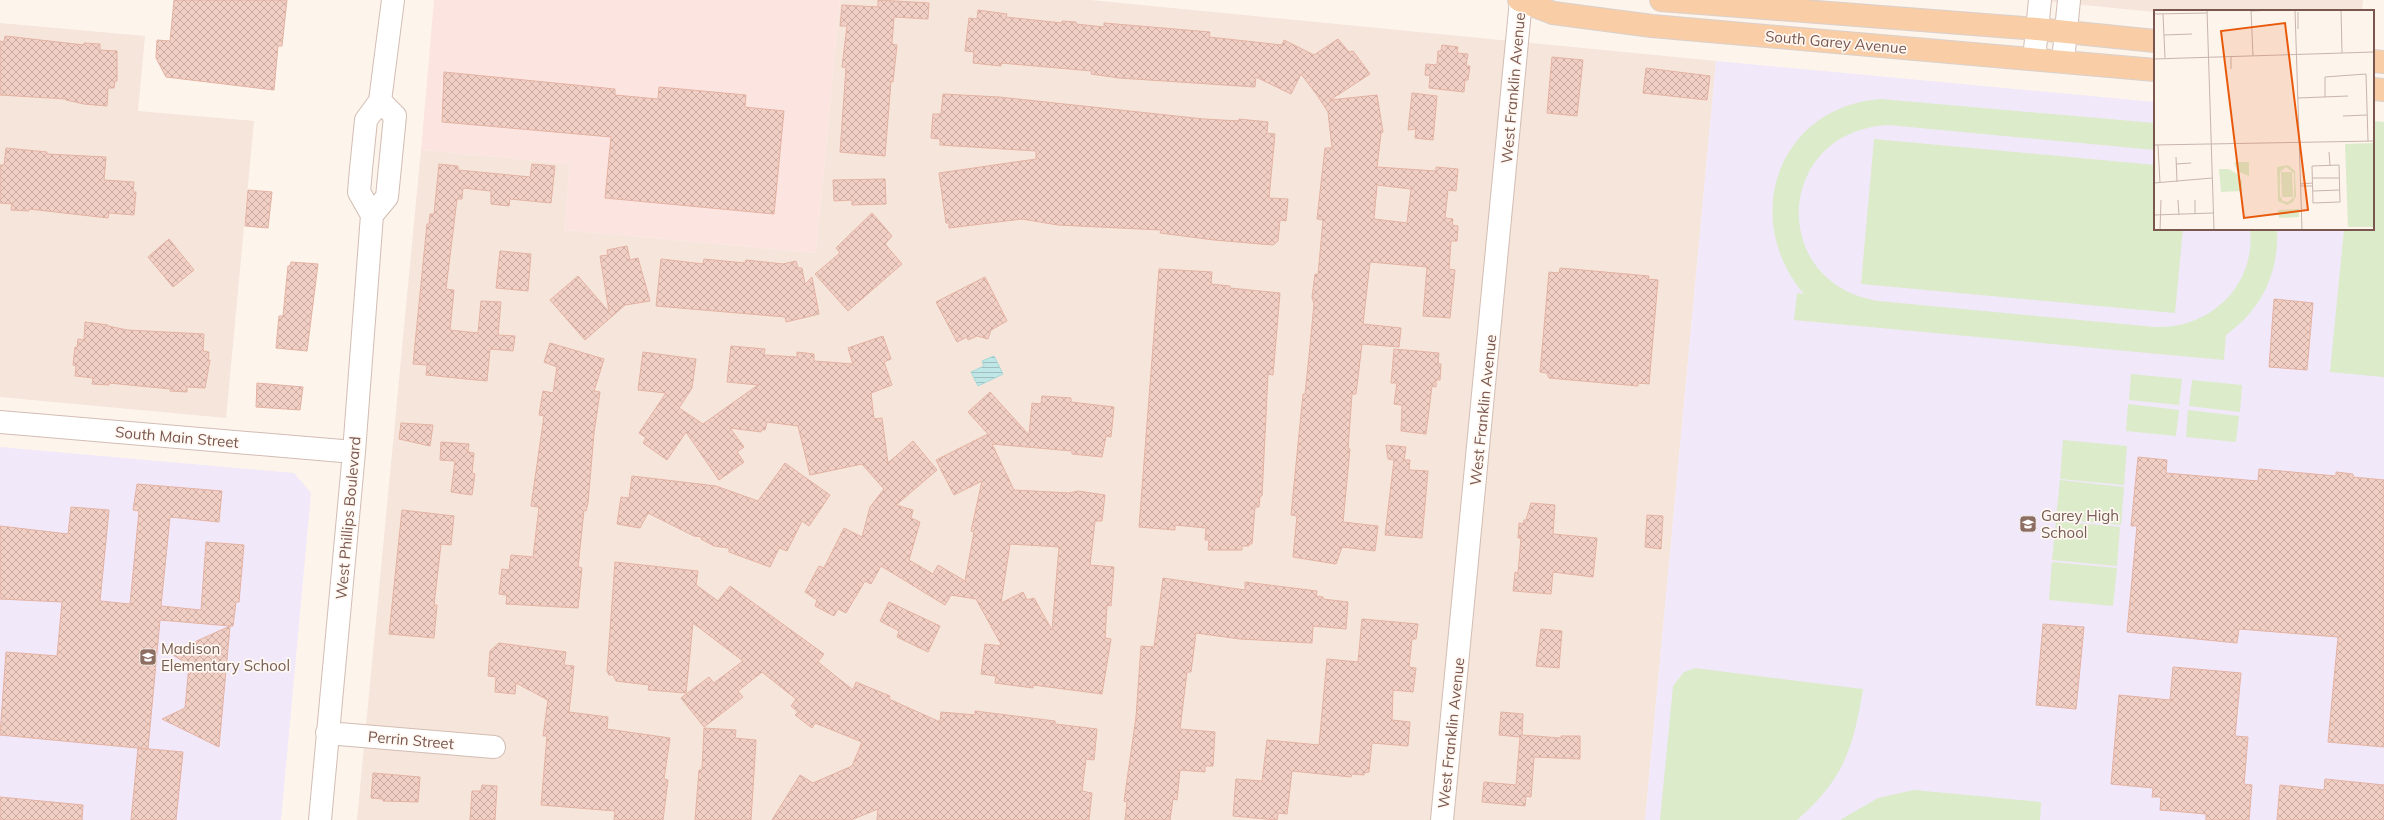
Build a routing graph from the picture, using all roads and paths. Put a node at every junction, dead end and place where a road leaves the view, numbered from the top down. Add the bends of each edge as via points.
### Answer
1 (393, 0) edge
2 (1521, 0) edge
3 (1661, 0) edge
4 (2040, 0) edge
5 (2069, 0) edge
6 (2037, 29) junction
7 (2066, 32) junction
8 (2154, 41) edge
9 (2034, 59) junction
10 (2374, 61) edge
11 (2062, 62) junction
12 (2384, 62) edge
13 (2154, 70) edge
14 (2374, 89) edge
15 (2384, 90) edge
16 (380, 101) junction
17 (372, 215) junction
18 (0, 422) edge
19 (354, 452) junction
20 (327, 733) junction
21 (494, 747) dead end
22 (320, 820) edge
23 (1442, 820) edge

1 - 16 street
2 - 9 main road, South Garey Avenue via 1553,14 1652,26
2 - 23 street, West Franklin Avenue
3 - 6 main road, South Garey Avenue
4 - 6 street
5 - 7 street
6 - 7 main road, South Garey Avenue
6 - 9 street
7 - 8 main road, South Garey Avenue
7 - 11 street
9 - 11 main road, South Garey Avenue
10 - 12 main road
11 - 13 main road, South Garey Avenue
14 - 15 main road
16 - 17 street via 366,120 359,192
16 - 17 street via 395,116 387,197
17 - 19 street, West Phillips Boulevard
18 - 19 street, South Main Street
19 - 20 street, West Phillips Boulevard
20 - 21 street, Perrin Street
20 - 22 street, West Phillips Boulevard

